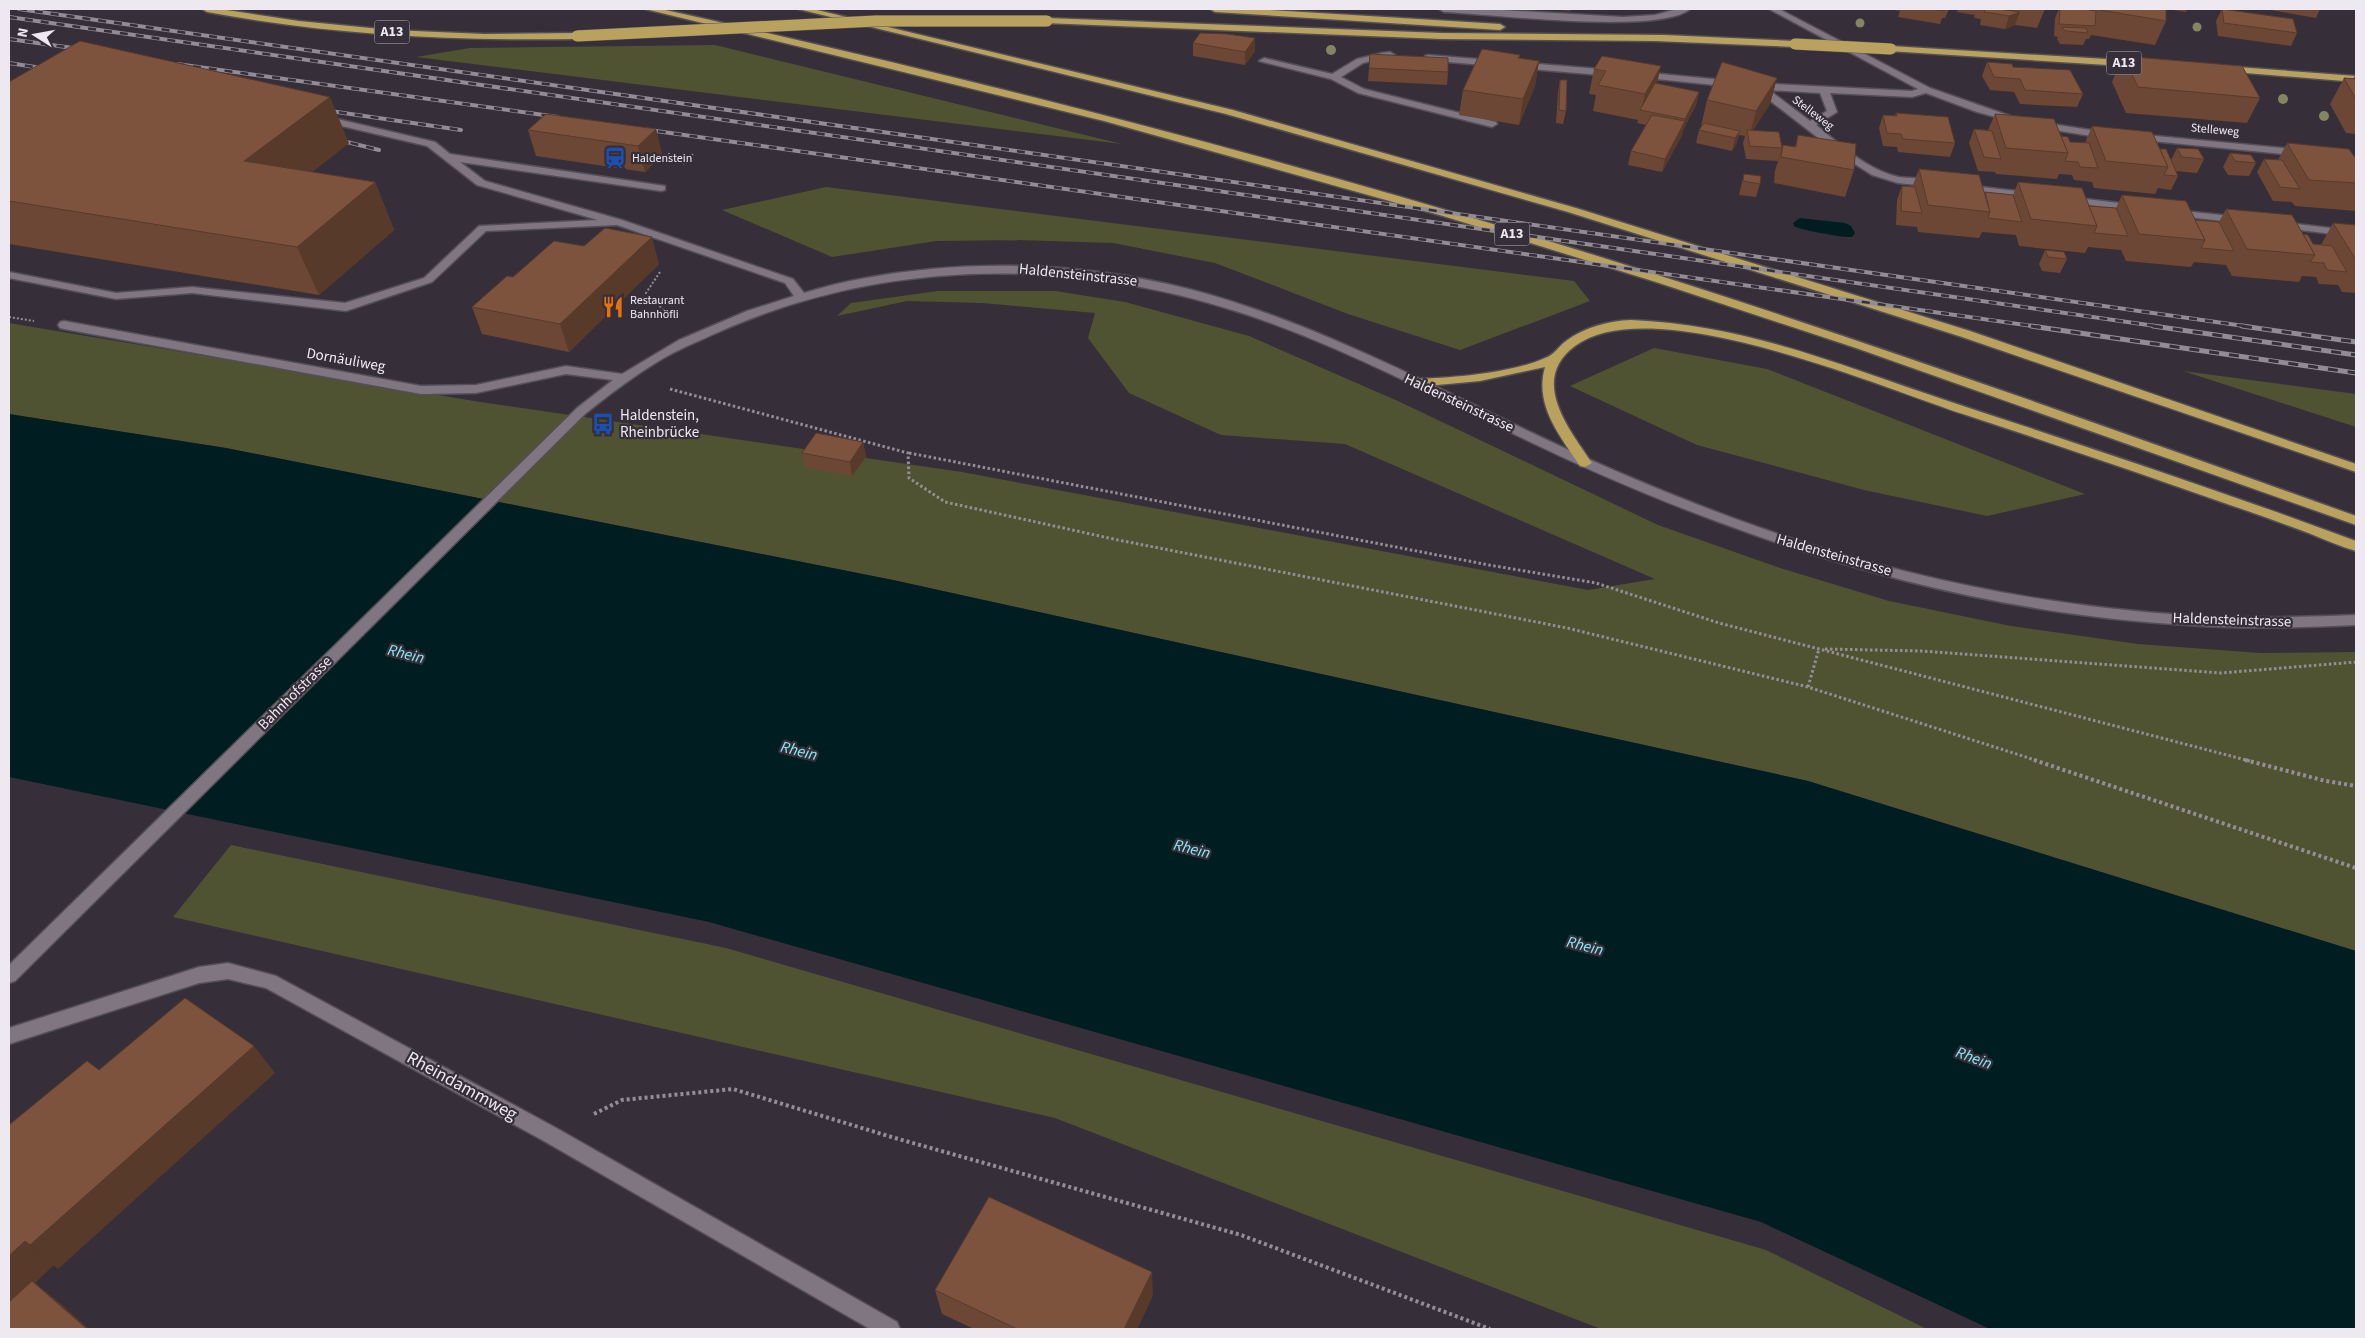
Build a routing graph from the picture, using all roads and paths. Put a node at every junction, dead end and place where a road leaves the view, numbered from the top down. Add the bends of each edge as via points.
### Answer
1 (207, 9) edge
2 (650, 9) edge
3 (803, 9) edge
4 (1215, 9) edge
5 (1444, 9) edge
6 (1686, 9) edge
7 (1773, 9) edge
8 (1664, 38) junction
9 (1396, 56) edge
10 (1415, 57) edge
11 (1264, 61) dead end
12 (2145, 64) edge
13 (2214, 68) edge
14 (1334, 76) junction
15 (2356, 79) edge
16 (1756, 86) junction
17 (1824, 90) junction
18 (1927, 90) junction
19 (333, 121) dead end
20 (1492, 124) dead end
21 (1810, 125) junction
22 (662, 153) dead end
23 (693, 154) dead end
24 (2314, 154) edge
25 (690, 156) junction
26 (448, 157) junction
27 (661, 188) joint
28 (2143, 209) edge
29 (2163, 211) edge
30 (618, 222) junction
31 (2251, 222) edge
32 (2270, 224) edge
33 (2356, 234) edge
34 (662, 269) dead end
35 (9, 275) edge
36 (802, 297) junction
37 (667, 320) dead end
38 (64, 326) dead end
39 (1553, 359) junction
40 (623, 378) junction
41 (1416, 383) junction
42 (581, 411) joint
43 (908, 453) junction
44 (1585, 462) junction
45 (2356, 468) edge
46 (2356, 521) edge
47 (2356, 546) edge
48 (2356, 620) edge
49 (1818, 649) junction
50 (2356, 662) edge
51 (1808, 687) junction
52 (2356, 786) edge
53 (2356, 868) edge
54 (9, 976) edge
55 (9, 1036) edge
56 (551, 1135) junction
57 (890, 1329) edge
58 (1490, 1329) edge

1 - 8 highway, A13, bridge via 303,24 385,32 506,38 876,21 1047,21 1432,36
2 - 46 highway, A13 via 1104,116 1561,248 1930,369
3 - 45 highway via 1229,112 1572,210 1966,334
4 - 8 highway, A13
5 - 6 street via 1627,19 1660,16
7 - 18 street, Stelleweg
8 - 12 highway, A13, bridge
9 - 14 street via 1369,57
10 - 16 street, Stelleweg
11 - 14 street
13 - 15 highway
14 - 20 street via 1361,91
16 - 17 street, Stelleweg
16 - 21 street, Stelleweg
17 - 18 street, Stelleweg via 1912,94
17 - 21 street via 1832,112
18 - 24 street, Stelleweg via 2027,123 2108,136
19 - 26 street via 431,144
21 - 28 street, Stelleweg via 1876,173 1898,180
22 - 25 path
23 - 25 path
25 - 27 path
26 - 27 street
26 - 30 street via 481,183
29 - 31 street
30 - 35 street via 483,228 428,280 346,306 192,290 116,296
30 - 36 street via 789,281
32 - 33 street
34 - 37 path via 646,293 663,307
36 - 40 street, Haldensteinstrasse via 740,317 681,343
36 - 41 street, Haldensteinstrasse via 891,276 950,269 1017,267 1111,276 1156,284 1256,313
38 - 40 street, Dornäuliweg via 421,390 476,389 566,370
39 - 41 highway via 1485,378
39 - 44 highway via 1547,380 1549,399 1555,416
39 - 47 highway via 1586,334 1627,324 1680,326 1746,340 2118,461
40 - 42 street, Haldensteinstrasse
40 - 43 path via 652,383
41 - 44 street, Haldensteinstrasse
42 - 54 street, Bahnhofstrasse
43 - 49 path via 1596,583
43 - 51 path via 909,478 946,502 1118,540 1568,628
44 - 48 street, Haldensteinstrasse via 1675,502 1771,537 1868,566 2009,598 2160,617 2246,622
49 - 50 path via 1922,651 2221,673
49 - 51 path
49 - 52 path via 2326,782
51 - 53 path
55 - 56 street, Rheindammweg via 182,980 228,971 270,981
56 - 57 street, Rheindammweg
56 - 58 path via 622,1100 733,1089 1241,1235

